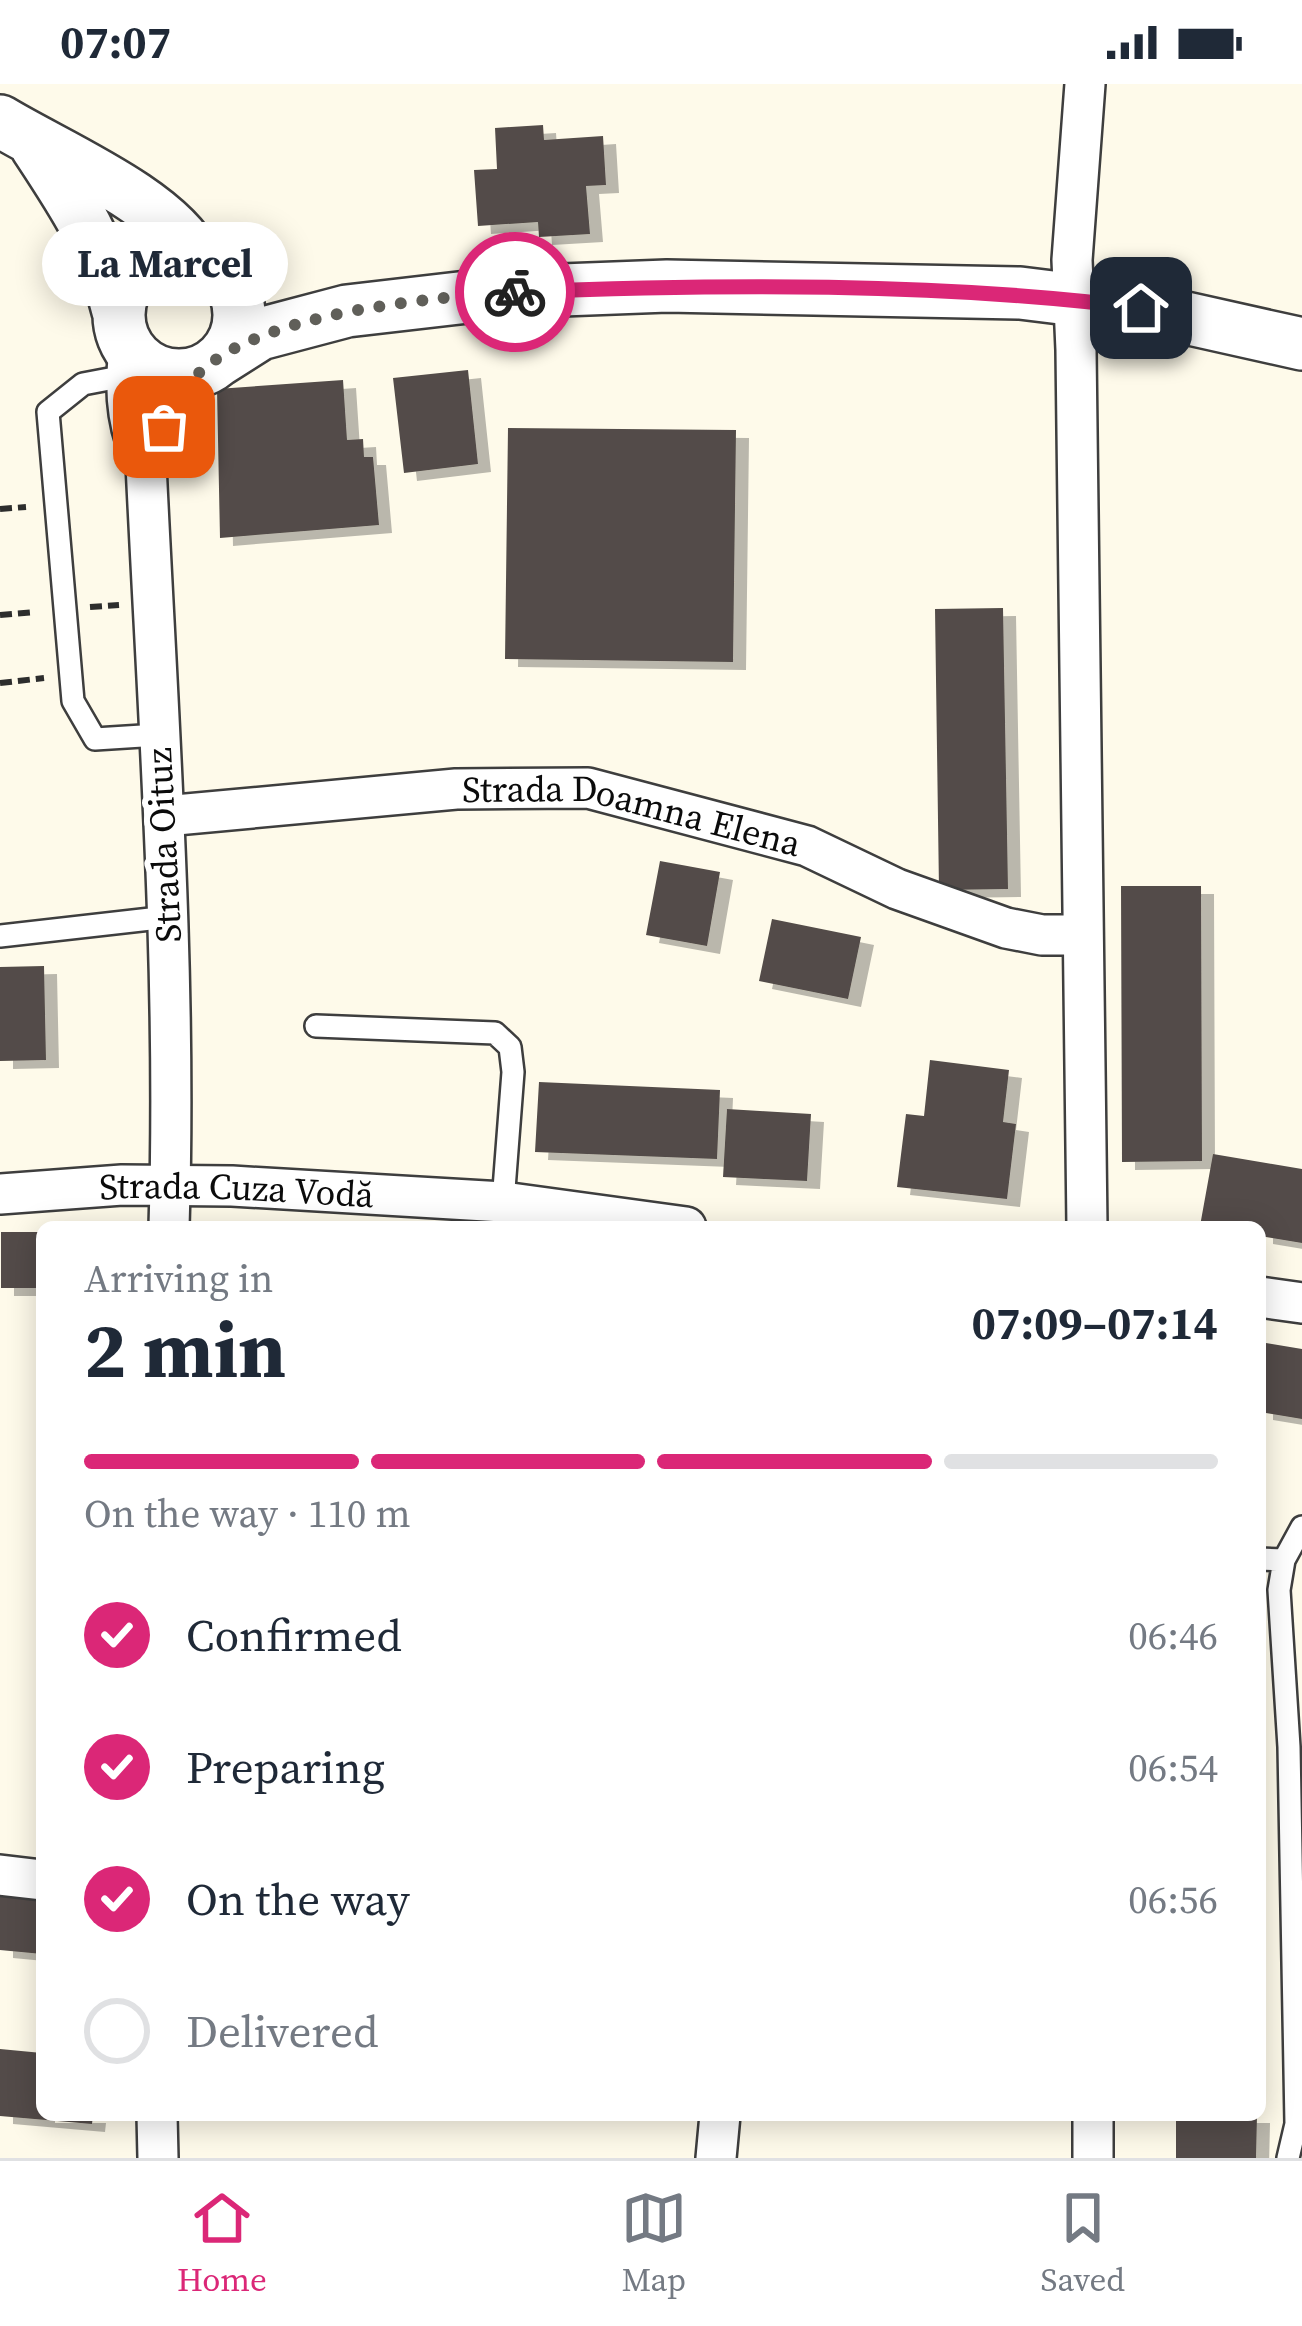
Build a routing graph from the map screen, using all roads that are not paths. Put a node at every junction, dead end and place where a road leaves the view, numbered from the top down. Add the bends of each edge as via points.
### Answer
1 (1085, 84) edge
2 (16, 131) edge
3 (205, 262) junction
4 (1075, 299) junction
5 (347, 311) junction
6 (1302, 344) edge
7 (124, 346) junction
8 (210, 366) junction
9 (146, 464) junction
10 (158, 735) junction
11 (165, 816) junction
12 (168, 917) junction
13 (1082, 935) junction
14 (0, 936) edge
15 (316, 1026) dead end
16 (171, 1184) junction
17 (0, 1194) edge
18 (503, 1202) junction
19 (170, 1221) edge
20 (642, 1221) edge
21 (1088, 1221) edge
22 (1266, 1298) edge
23 (1302, 1303) edge
24 (1302, 1528) edge
25 (1266, 1559) edge
26 (1284, 1560) junction
27 (1296, 1748) edge
28 (0, 1875) edge
29 (36, 1879) edge
30 (157, 2121) edge
31 (719, 2121) edge
32 (1093, 2121) edge
33 (1299, 2124) edge
34 (158, 2158) edge
35 (716, 2158) edge
36 (1094, 2158) edge
37 (1288, 2158) edge

1 - 4 street
2 - 3 street via 130,195
2 - 7 street via 90,228
3 - 5 street via 278,298
3 - 7 street via 160,258 144,266 122,294
3 - 8 street via 227,280 239,313 230,347
4 - 5 street via 667,286 510,292
4 - 6 street
4 - 13 street
5 - 8 street via 260,334
7 - 8 street via 161,374
7 - 9 street, Strada Oituz via 131,439
7 - 10 lane via 48,412 70,676 73,701 95,739
8 - 9 street
9 - 10 street, Strada Oituz
10 - 11 street, Strada Oituz
11 - 12 street, Strada Oituz
11 - 13 street, Strada Doamna Elena via 456,789 588,788 807,846 1006,928
12 - 14 lane
12 - 16 street, Strada Oituz
13 - 21 street
15 - 18 lane via 495,1034 510,1047
16 - 17 street, Strada Cuza Vodă
16 - 18 street, Strada Cuza Vodă
16 - 19 street, Strada Oituz
18 - 20 street, Strada Cuza Vodă
22 - 23 street
24 - 26 lane
25 - 26 lane
26 - 27 lane via 1279,1590
27 - 33 lane
28 - 29 street
30 - 34 street
31 - 35 street
32 - 36 street
33 - 37 lane

